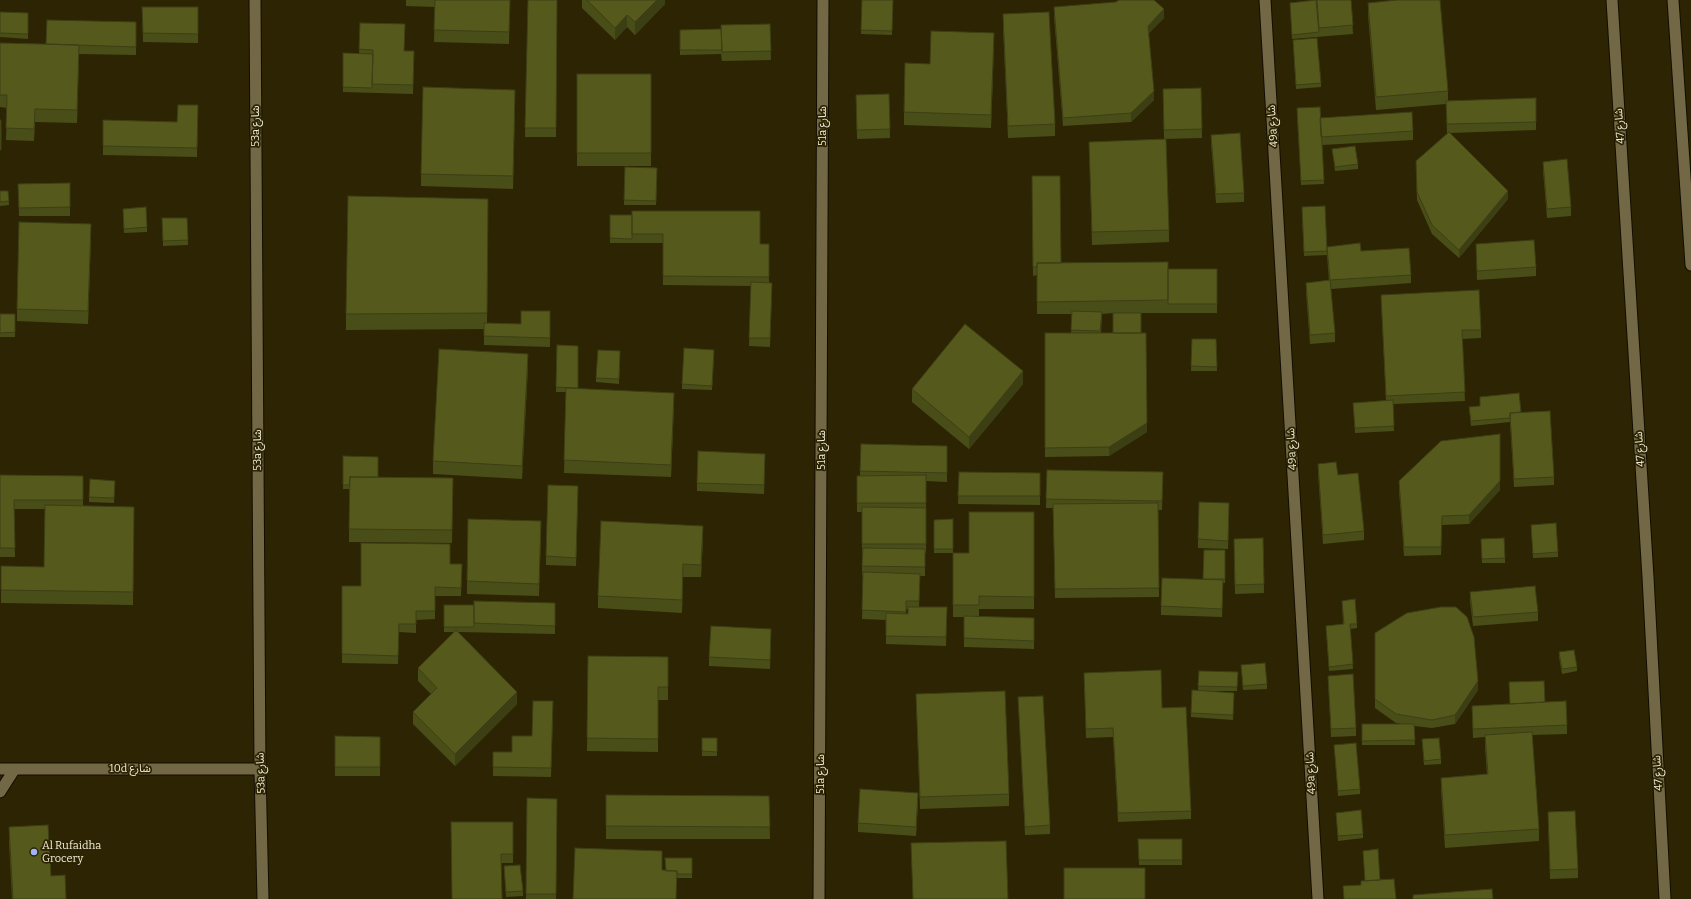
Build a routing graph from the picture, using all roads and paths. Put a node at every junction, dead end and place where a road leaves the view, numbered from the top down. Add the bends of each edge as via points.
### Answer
1 (255, 0) edge
2 (823, 0) edge
3 (1265, 0) edge
4 (1612, 0) edge
5 (1674, 0) edge
6 (1691, 265) edge
7 (260, 768) junction
8 (0, 769) edge
9 (14, 770) junction
10 (0, 792) edge
11 (263, 899) edge
12 (820, 899) edge
13 (1318, 899) edge
14 (1665, 899) edge

1 - 7 street, 53a شارع
2 - 12 street, 51a شارع
3 - 13 street, 49a شارع
4 - 14 street, شارع 47
5 - 6 street
7 - 9 street, 10d شارع
7 - 11 street, 53a شارع
8 - 9 street, 10d شارع
9 - 10 street

